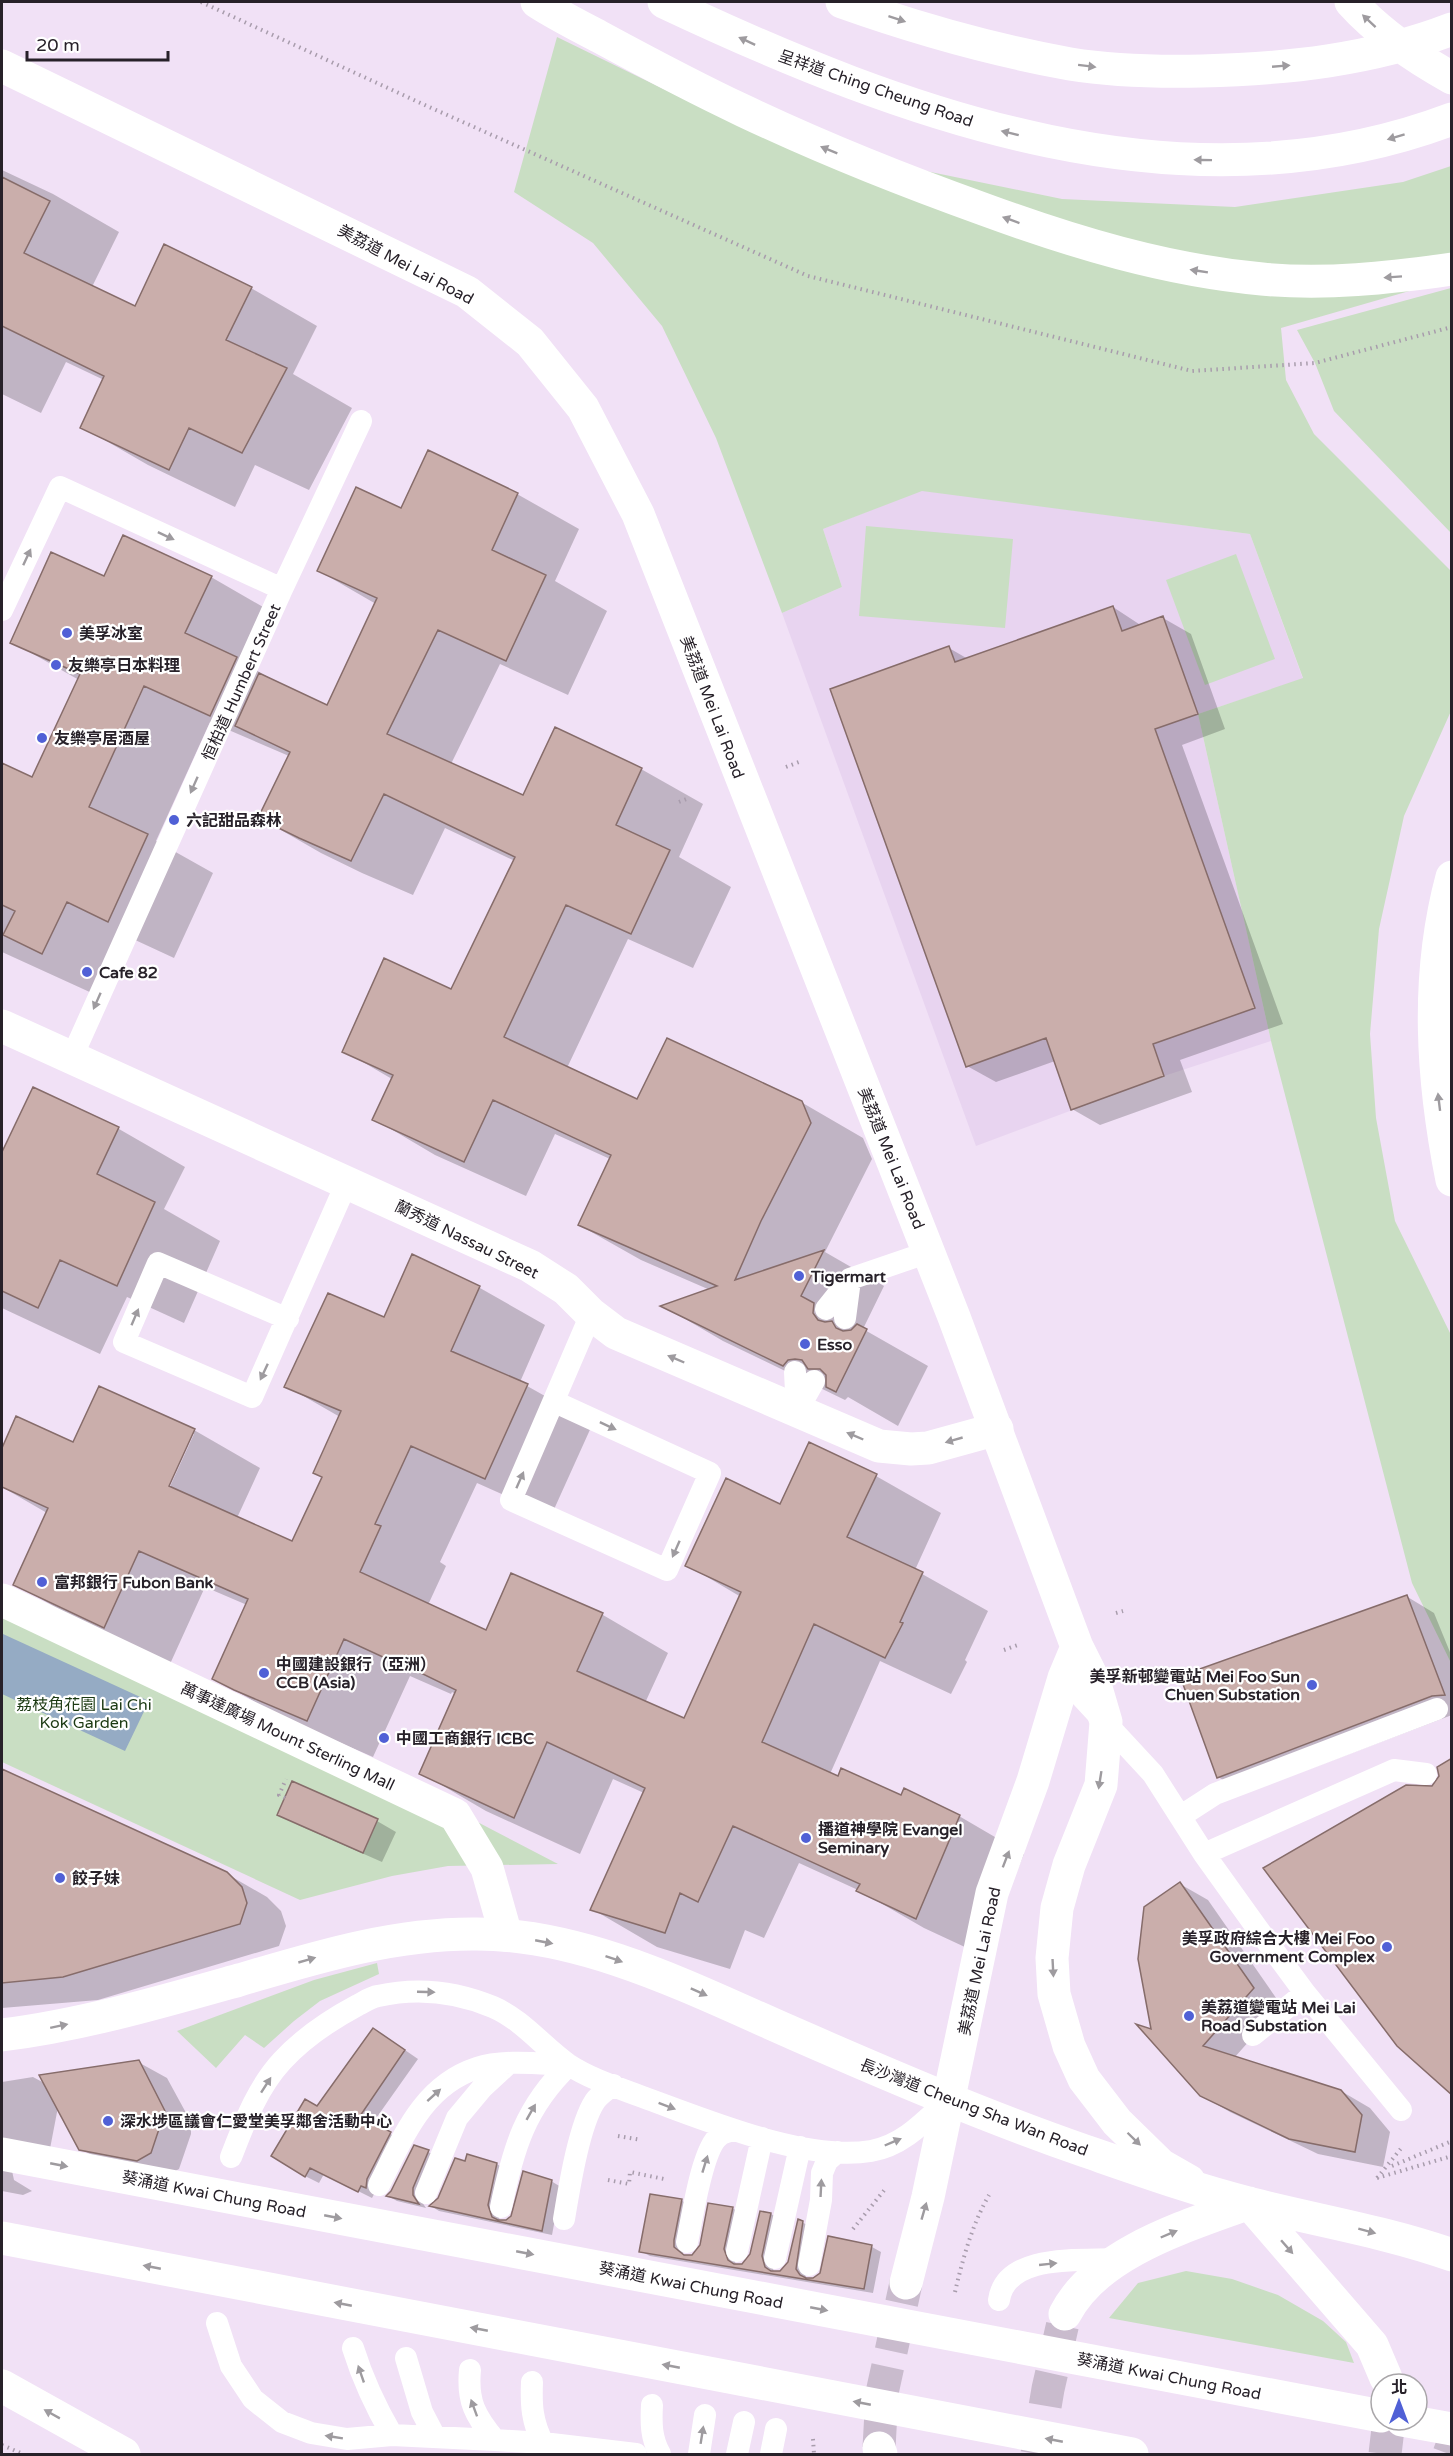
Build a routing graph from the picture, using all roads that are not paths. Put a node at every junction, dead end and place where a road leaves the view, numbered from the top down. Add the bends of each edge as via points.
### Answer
1 (537, 2) edge
2 (663, 2) edge
3 (842, 2) edge
4 (1350, 2) edge
5 (1452, 29) edge
6 (2, 66) edge
7 (1452, 78) edge
8 (1452, 119) edge
9 (1452, 269) edge
10 (361, 421) dead end
11 (282, 589) junction
12 (2, 610) edge
13 (1452, 877) edge
14 (2, 1026) edge
15 (72, 1057) junction
16 (1452, 1180) edge
17 (347, 1182) junction
18 (929, 1252) junction
19 (591, 1314) junction
20 (835, 1314) dead end
21 (288, 1319) junction
22 (805, 1376) dead end
23 (555, 1402) junction
24 (797, 1411) junction
25 (997, 1428) junction
26 (2, 1600) edge
27 (1077, 1647) junction
28 (1064, 1678) junction
29 (1437, 1709) dead end
30 (1106, 1722) junction
31 (1426, 1774) dead end
32 (1181, 1816) junction
33 (1204, 1854) junction
34 (506, 1935) junction
35 (1305, 1994) junction
36 (2, 2035) edge
37 (1252, 2036) dead end
38 (509, 2063) junction
39 (569, 2065) junction
40 (613, 2085) junction
41 (949, 2099) junction
42 (1401, 2110) dead end
43 (732, 2130) junction
44 (762, 2138) junction
45 (800, 2147) junction
46 (837, 2152) junction
47 (2, 2154) edge
48 (231, 2157) dead end
49 (379, 2185) dead end
50 (1206, 2190) junction
51 (426, 2193) dead end
52 (1249, 2203) junction
53 (501, 2207) dead end
54 (564, 2219) dead end
55 (2, 2238) edge
56 (687, 2242) dead end
57 (737, 2251) dead end
58 (1452, 2255) edge
59 (775, 2259) dead end
60 (1117, 2259) junction
61 (809, 2265) dead end
62 (906, 2283) tunnel mouth
63 (999, 2300) dead end
64 (1065, 2314) tunnel mouth
65 (217, 2323) dead end
66 (353, 2348) dead end
67 (406, 2358) dead end
68 (470, 2370) dead end
69 (1383, 2372) edge
70 (532, 2382) dead end
71 (2, 2386) edge
72 (652, 2405) dead end
73 (1369, 2414) edge
74 (705, 2415) dead end
75 (744, 2422) dead end
76 (1429, 2425) edge
77 (776, 2429) dead end
78 (1452, 2429) edge
79 (392, 2435) junction
80 (435, 2437) junction
81 (495, 2440) junction
82 (543, 2443) junction
83 (113, 2448) edge
84 (636, 2454) edge
85 (660, 2454) edge
86 (699, 2454) edge
87 (737, 2454) edge
88 (771, 2454) edge
89 (1132, 2454) edge

9 -> 1 main road via 1334,281 1263,279 1195,271 1119,254 926,189 804,139 678,79
8 -> 2 main road, 呈祥道 Ching Cheung Road via 1383,141 1251,160 1169,159 1090,150 940,114 766,49
3 -> 5 main road via 927,29 1042,58 1150,71 1232,70 1333,60 1375,54
7 -> 4 main road via 1392,40
6 - 18 main road, 美荔道 Mei Lai Road via 467,292 530,342 583,408 638,514
10 - 11 lane
12 -> 11 lane, 恒柏道 Humbert Street via 60,487
11 -> 15 lane, 恒柏道 Humbert Street
16 -> 13 main road via 1436,1077 1433,1024 1436,964
14 - 15 main road, 蘭秀道 Nassau Street
15 - 17 main road, 蘭秀道 Nassau Street
17 - 19 main road, 蘭秀道 Nassau Street via 530,1266 566,1289
17 - 21 lane
18 - 20 lane via 850,1278
18 - 25 main road, 美荔道 Mei Lai Road
19 - 23 lane
24 -> 19 main road, 蘭秀道 Nassau Street via 616,1333
21 -> 21 lane via 252,1397 124,1342 158,1263
22 - 24 lane
23 -> 23 lane via 710,1473 667,1570 511,1500
25 -> 24 main road, 蘭秀道 Nassau Street via 928,1448 911,1449 879,1446
25 - 27 main road, 美荔道 Mei Lai Road
26 - 34 main road, 萬事達廣場 Mount Sterling Mall via 455,1815 487,1868
27 - 28 main road, 美荔道 Mei Lai Road
27 - 30 main road, 美荔道 Mei Lai Road via 1094,1681
28 - 30 lane
41 -> 28 main road, 美荔道 Mei Lai Road via 992,1893 1034,1781
29 - 32 lane via 1215,1794
30 - 32 lane via 1153,1774
30 -> 50 main road, 美荔道 Mei Lai Road via 1101,1785 1069,1865 1057,1908 1052,1958 1054,1994 1069,2046 1084,2079 1117,2122 1161,2165
31 - 33 lane via 1394,1770
32 - 33 lane
33 - 35 lane
36 -> 34 main road, 長沙灣道 Cheung Sha Wan Road via 152,2005 324,1955 406,1938
34 -> 41 main road, 長沙灣道 Cheung Sha Wan Road via 605,1955 645,1969
35 - 37 lane
35 - 42 lane
38 - 39 lane
49 -> 38 lane via 422,2106 447,2084 477,2067
38 - 51 lane via 457,2118
39 - 40 lane
48 -> 39 lane via 250,2109 281,2062 324,2024 376,1996 423,1990 464,1996 496,2008
53 -> 39 lane via 522,2127 552,2081
40 -> 43 lane
40 - 54 lane via 595,2100 587,2121
46 -> 41 lane via 872,2151 910,2135
41 - 50 main road, 長沙灣道 Cheung Sha Wan Road via 1084,2150
62 -> 41 main road, 美荔道 Mei Lai Road
43 - 44 lane
56 -> 43 lane via 712,2144
44 - 45 lane
44 - 57 lane
45 - 46 lane
45 - 59 lane
61 -> 46 lane via 822,2173
47 -> 73 main road, 葵涌道 Kwai Chung Road
50 - 52 main road, 長沙灣道 Cheung Sha Wan Road
52 -> 58 main road, 長沙灣道 Cheung Sha Wan Road
60 -> 52 main road
52 -> 69 main road via 1372,2345
89 -> 55 main road
63 -> 60 lane via 1000,2291 1013,2273 1031,2265
60 - 64 main road via 1072,2300
79 -> 65 lane via 347,2439 311,2433 282,2422 253,2399 231,2366
79 -> 66 lane via 372,2401
67 - 80 lane via 422,2412
81 -> 68 lane via 472,2404
70 - 82 lane via 534,2426
83 -> 71 main road
72 - 85 lane via 651,2426
86 -> 74 lane
75 - 87 lane
76 - 78 main road
77 - 88 lane
79 - 80 lane
80 - 81 lane
81 - 82 lane
82 - 84 lane

